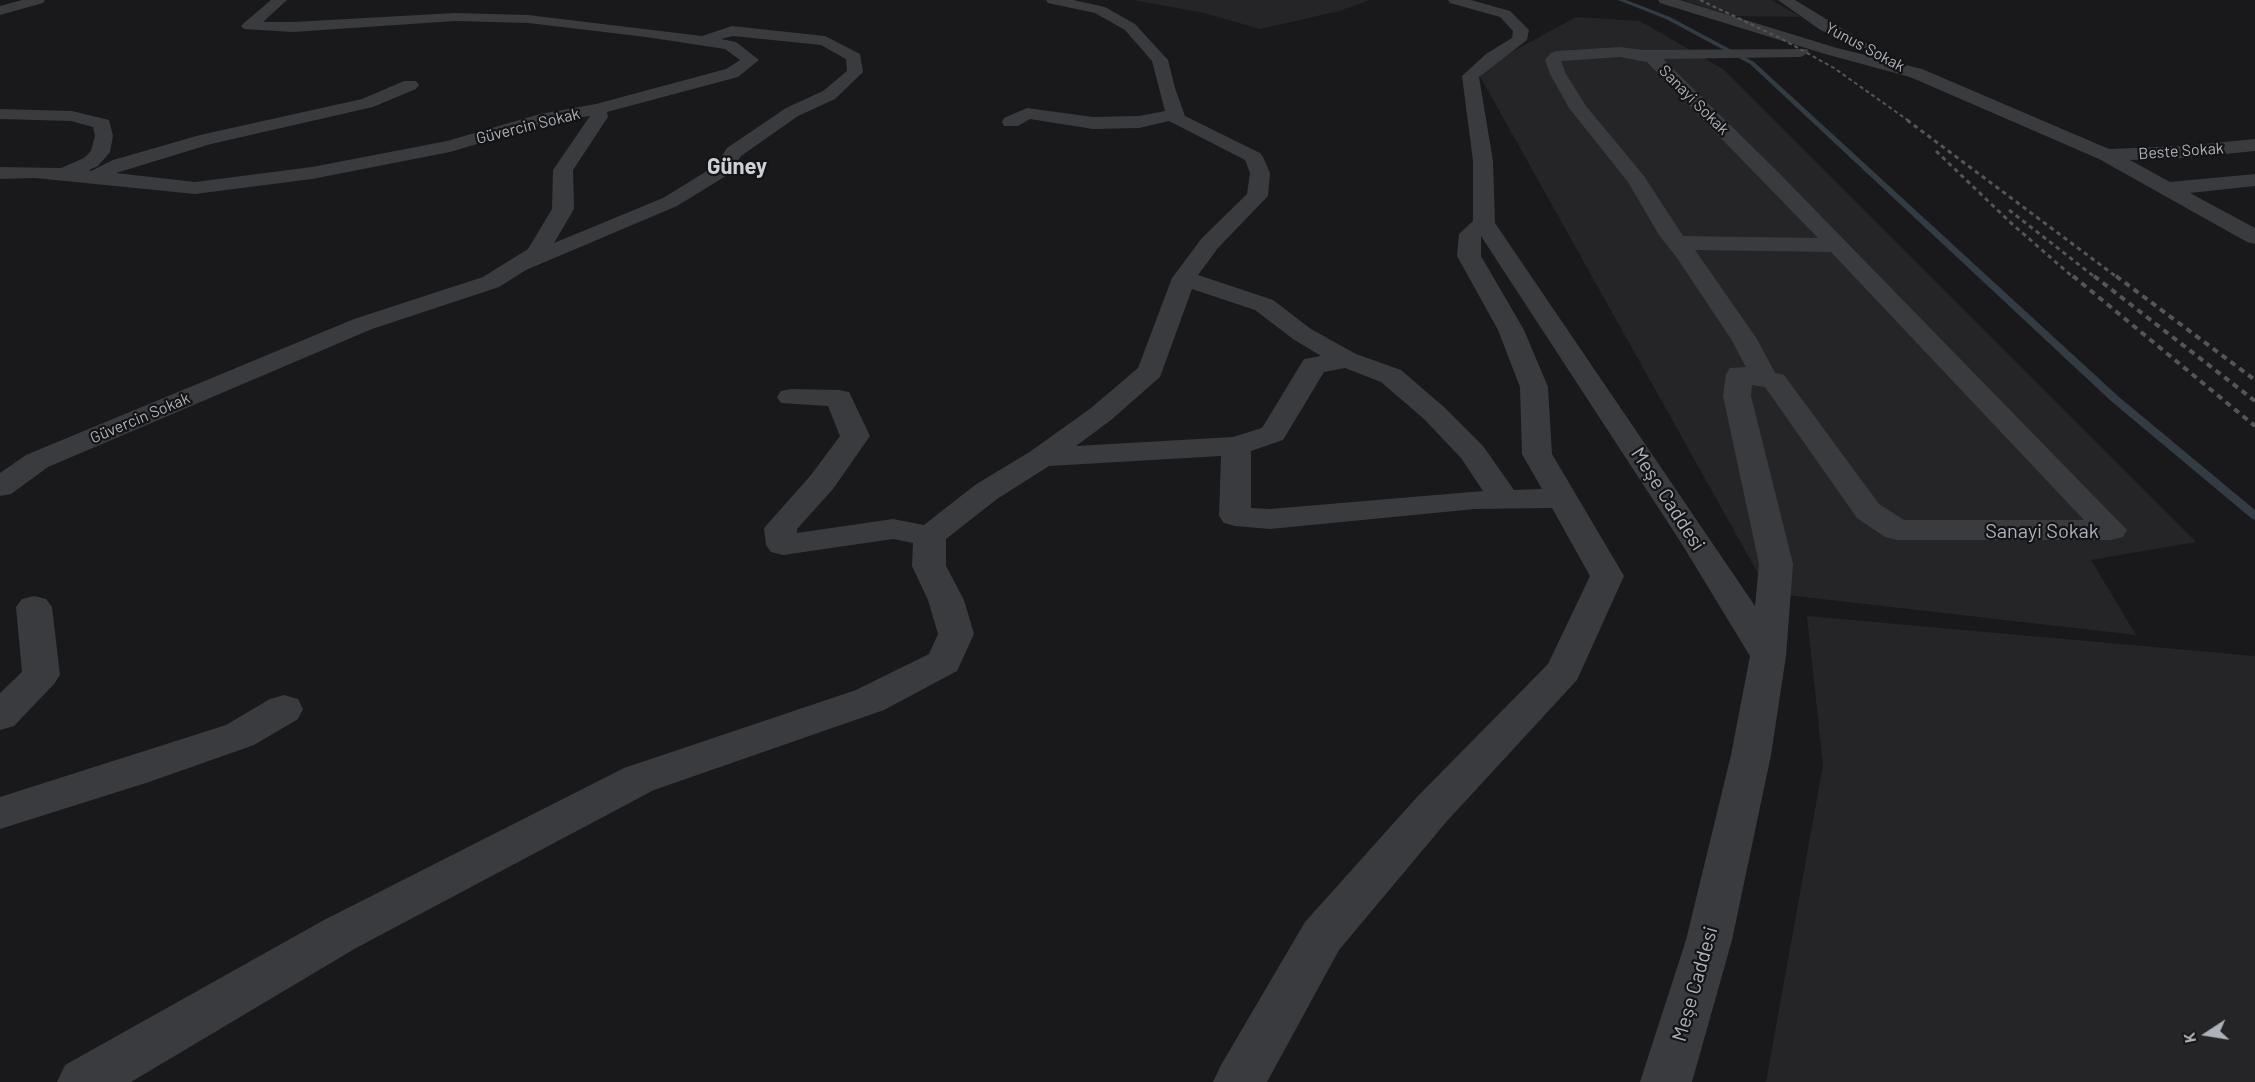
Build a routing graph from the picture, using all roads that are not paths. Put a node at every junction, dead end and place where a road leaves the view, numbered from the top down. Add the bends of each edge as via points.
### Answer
1 (38, 0) edge
2 (280, 0) edge
3 (1053, 0) edge
4 (1455, 0) edge
5 (1665, 0) edge
6 (1785, 0) edge
7 (0, 10) edge
8 (702, 40) junction
9 (1831, 51) junction
10 (1643, 55) junction
11 (1916, 73) junction
12 (410, 85) dead end
13 (598, 109) junction
14 (0, 114) edge
15 (1175, 114) junction
16 (1011, 122) dead end
17 (2255, 145) edge
18 (2106, 155) junction
19 (0, 173) edge
20 (64, 174) junction
21 (94, 177) junction
22 (2255, 180) edge
23 (2166, 188) junction
24 (1484, 223) junction
25 (2255, 237) edge
26 (1677, 243) junction
27 (1836, 245) junction
28 (511, 269) junction
29 (1184, 278) junction
30 (1347, 360) junction
31 (1758, 378) junction
32 (791, 397) dead end
33 (1236, 446) junction
34 (1042, 457) junction
35 (0, 488) edge
36 (1563, 498) junction
37 (1505, 500) junction
38 (930, 536) junction
39 (34, 607) dead end
40 (1768, 656) junction
41 (284, 709) dead end
42 (0, 716) edge
43 (0, 813) edge
44 (83, 1082) edge
45 (1239, 1082) edge
46 (1666, 1082) edge

1 - 7 street
2 - 8 street via 249,26 455,17 528,19
3 - 15 street via 1100,10 1130,27 1160,60
4 - 24 street via 1505,14 1521,30 1519,40 1470,76 1483,161
5 - 9 street
6 - 11 street, Yunus Sokak via 1824,26
8 - 13 street via 730,45 751,60 732,73
8 - 28 street via 732,31 825,41 854,57 855,72 829,96 792,112 734,152 722,170 669,202
9 - 10 street
9 - 11 street
10 - 26 street, Sanayi Sokak via 1569,54 1553,60 1578,108 1637,180
10 - 27 street, Sanayi Sokak via 1663,68
11 - 18 street
12 - 21 street via 367,103 207,139 120,164
13 - 21 street, Güvercin Sokak via 546,118 450,147 312,173 195,188
13 - 28 street, Güvercin Sokak via 599,117 563,170 563,209 537,253
14 - 20 street via 72,116 102,124 100,152 91,162
15 - 16 street via 1139,122 1093,123 1027,113
15 - 29 street via 1202,133 1253,157 1260,173 1257,196 1210,243
17 - 18 street, Beste Sokak
18 - 23 street
19 - 20 street, Güvercin Sokak
20 - 21 street, Güvercin Sokak
22 - 23 street
23 - 25 street
24 - 36 street via 1470,234 1468,256 1511,330 1534,387 1538,454
24 - 40 street, Meşe Caddesi
26 - 27 street
26 - 31 street, Sanayi Sokak via 1744,339 1762,372
27 - 31 street, Sanayi Sokak via 2111,530 1897,530 1868,511 1774,381
28 - 35 street, Güvercin Sokak via 491,282 363,324 37,461
29 - 30 street via 1264,305 1302,334
29 - 34 street via 1150,371 1101,414
30 - 33 street via 1314,364 1273,434
30 - 37 street via 1391,376 1434,413 1472,452
31 - 40 street via 1740,374 1737,396 1776,564
32 - 38 street via 839,398 855,436 822,482 780,528 783,545 894,530
33 - 34 street
33 - 37 street via 1236,516 1270,519
34 - 38 street via 986,492
36 - 37 street
36 - 45 street via 1607,576 1563,671 1432,809 1322,936
38 - 44 street via 929,566 946,600 956,634 944,662 870,700 639,780 340,934
39 - 42 street via 41,675
40 - 46 street, Meşe Caddesi via 1751,755 1709,940
41 - 43 street via 240,735

